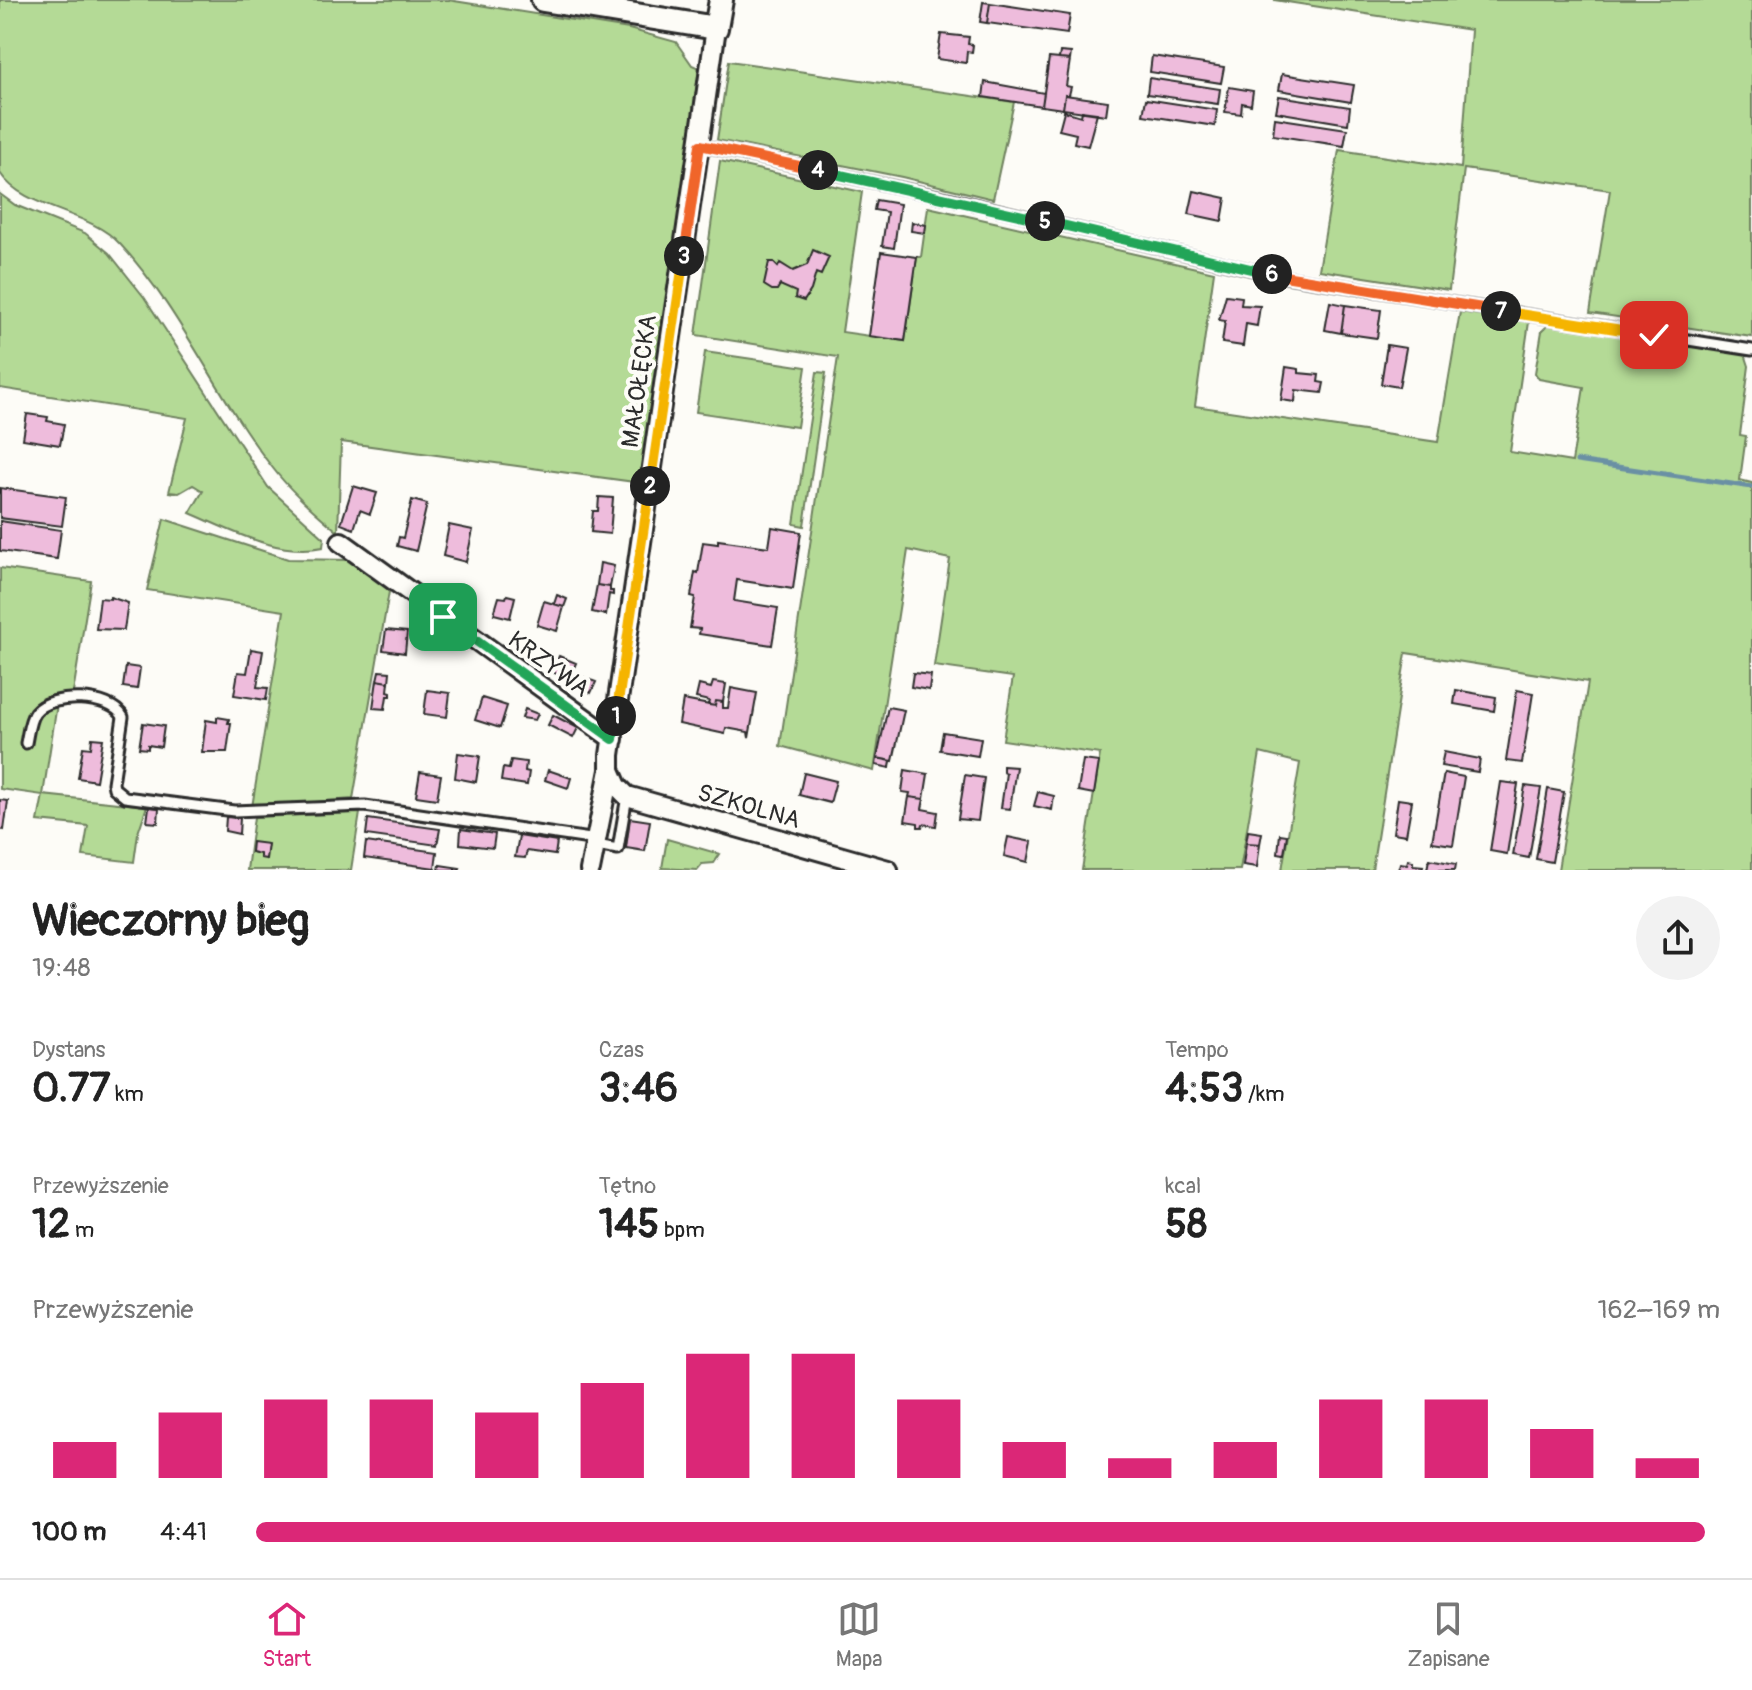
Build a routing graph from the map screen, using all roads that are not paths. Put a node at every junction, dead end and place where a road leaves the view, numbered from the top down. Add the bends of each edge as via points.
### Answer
1 (543, 0) edge
2 (721, 0) edge
3 (716, 28) junction
4 (700, 145) junction
5 (1752, 350) edge
6 (341, 542) dead end
7 (613, 739) junction
8 (26, 743) dead end
9 (610, 770) junction
10 (627, 796) junction
11 (596, 842) junction
12 (590, 870) edge
13 (888, 870) edge

1 - 3 street
2 - 3 street, MAŁOŁĘCKA
3 - 4 street, MAŁOŁĘCKA
4 - 5 lane via 1274,275
4 - 7 street, MAŁOŁĘCKA
6 - 7 street, KRZYWA
7 - 9 street, MAŁOŁĘCKA
8 - 11 lane via 35,712 45,704 63,698 93,701 114,706 123,717 113,783 125,797 234,811 365,806
9 - 10 street
9 - 11 street, MAŁOŁĘCKA
10 - 11 lane via 618,849
10 - 13 street, SZKOLNA
11 - 12 street, MAŁOŁĘCKA

